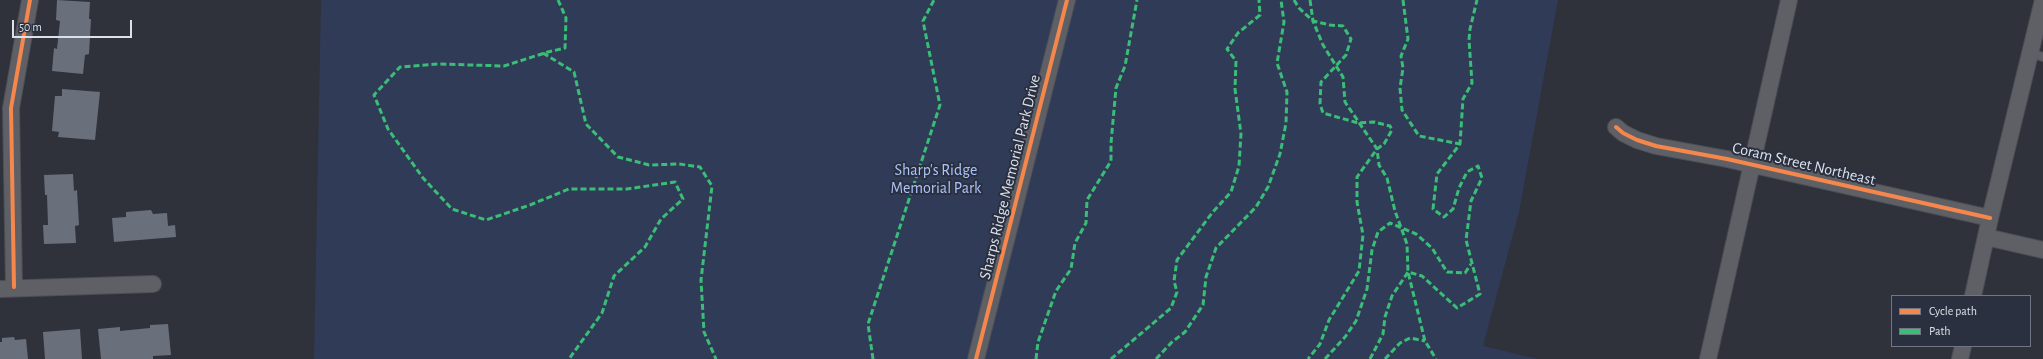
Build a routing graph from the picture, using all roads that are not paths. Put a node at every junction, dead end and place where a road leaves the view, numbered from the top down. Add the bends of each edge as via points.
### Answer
1 (30, 0) edge
2 (1067, 0) edge
3 (1789, 0) edge
4 (2043, 0) edge
5 (2037, 55) edge
6 (6, 108) edge
7 (1616, 127) dead end
8 (1752, 165) junction
9 (1990, 218) junction
10 (1986, 237) junction
11 (2043, 250) edge
12 (153, 284) dead end
13 (7, 288) edge
14 (1973, 295) edge
15 (1963, 347) edge
16 (976, 359) edge
17 (1708, 359) edge
18 (1960, 359) edge

1 - 6 street
2 - 16 street, Sharps Ridge Memorial Park Drive
3 - 8 street
4 - 5 street
5 - 9 street
6 - 13 street
7 - 8 street, Coram Street Northeast via 1637,140 1656,146
8 - 9 street, Coram Street Northeast
8 - 17 street
9 - 10 street
10 - 11 street
10 - 14 street
12 - 13 street
15 - 18 street

